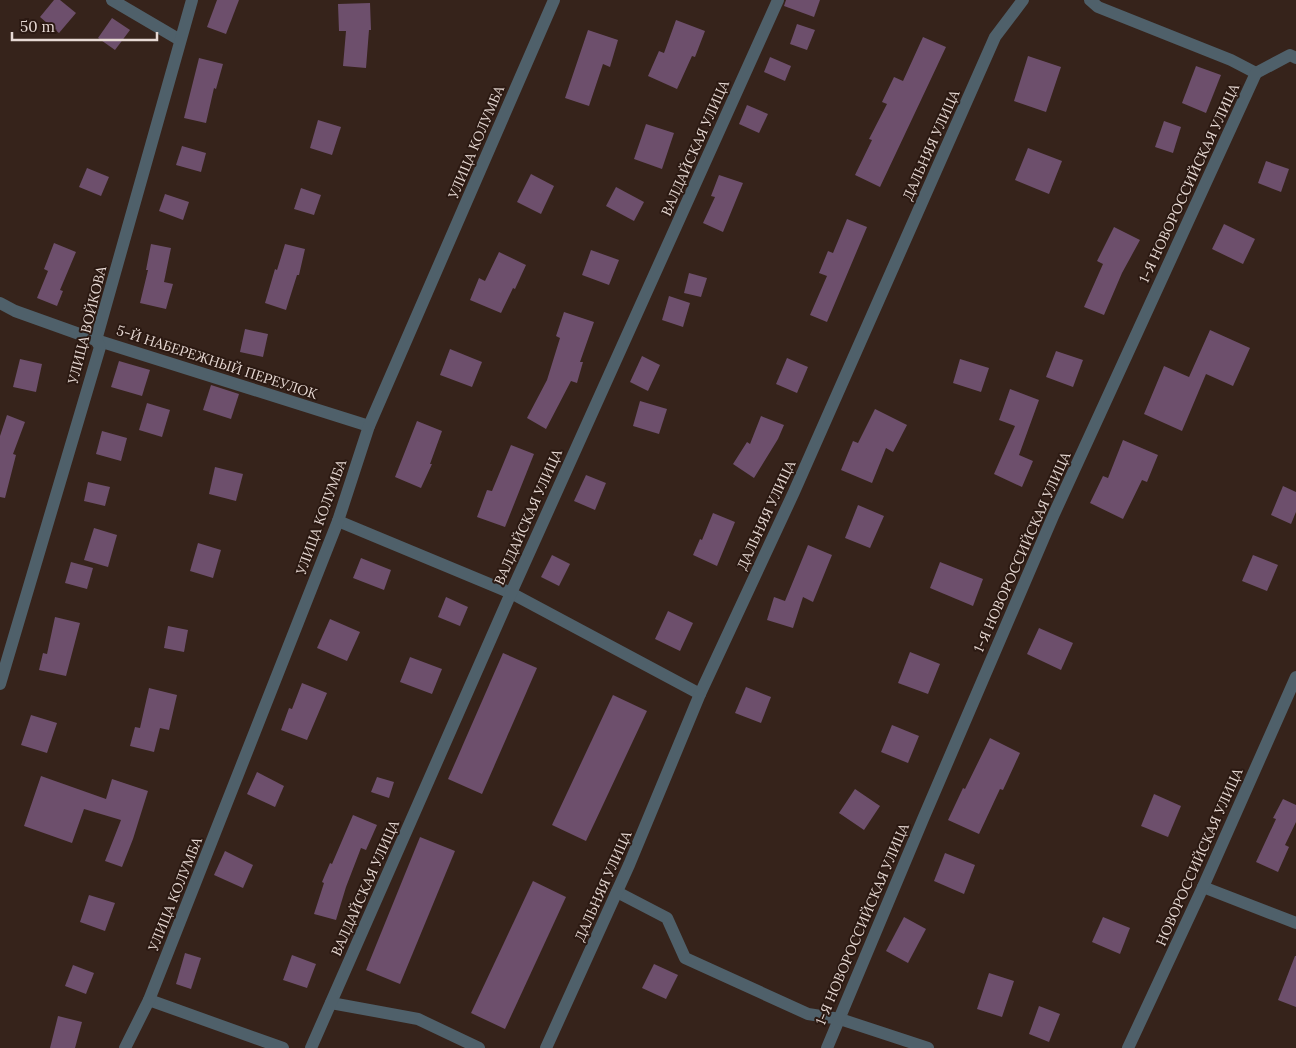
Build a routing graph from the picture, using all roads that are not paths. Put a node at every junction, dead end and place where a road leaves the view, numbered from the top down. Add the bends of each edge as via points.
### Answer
1 (112, 0) edge
2 (192, 0) edge
3 (554, 0) edge
4 (778, 0) edge
5 (1023, 0) edge
6 (1090, 0) edge
7 (180, 40) junction
8 (1296, 58) edge
9 (1256, 73) junction
10 (0, 303) edge
11 (96, 340) junction
12 (369, 426) junction
13 (338, 521) junction
14 (511, 593) junction
15 (1296, 676) edge
16 (0, 684) edge
17 (700, 694) junction
18 (1203, 887) junction
19 (617, 892) junction
20 (1296, 923) edge
21 (149, 1000) junction
22 (331, 1003) junction
23 (840, 1019) junction
24 (125, 1048) edge
25 (283, 1048) edge
26 (311, 1048) edge
27 (479, 1048) edge
28 (546, 1048) edge
29 (826, 1048) edge
30 (928, 1048) edge
31 (1128, 1048) edge

1 - 7 street
2 - 7 street, УЛИЦА ВОЙКОВА
3 - 12 street, УЛИЦА КОЛУМБА
4 - 14 street, ВАЛДАЙСКАЯ УЛИЦА
5 - 17 street, ДАЛЬНЯЯ УЛИЦА via 995,37 794,492
6 - 9 street via 1098,7 1232,60
7 - 11 street, УЛИЦА ВОЙКОВА
8 - 9 street via 1290,55
9 - 23 street, 1-Я НОВОРОССИЙСКАЯ УЛИЦА via 1054,514
10 - 11 street, 5-Й НАБЕРЕЖНЫЙ ПЕРЕУЛОК
11 - 12 street, 5-Й НАБЕРЕЖНЫЙ ПЕРЕУЛОК
11 - 16 street, УЛИЦА ВОЙКОВА via 100,347
12 - 13 street, УЛИЦА КОЛУМБА
13 - 14 street
13 - 21 street, УЛИЦА КОЛУМБА
14 - 17 street
14 - 22 street, ВАЛДАЙСКАЯ УЛИЦА
15 - 18 street, НОВОРОССИЙСКАЯ УЛИЦА
17 - 19 street, ДАЛЬНЯЯ УЛИЦА
18 - 20 street
18 - 31 street, НОВОРОССИЙСКАЯ УЛИЦА
19 - 23 street via 667,918 685,958 808,1014
19 - 28 street, ДАЛЬНЯЯ УЛИЦА
21 - 24 street, УЛИЦА КОЛУМБА
21 - 25 street
22 - 26 street, ВАЛДАЙСКАЯ УЛИЦА
22 - 27 street via 418,1019
23 - 29 street, 1-Я НОВОРОССИЙСКАЯ УЛИЦА
23 - 30 street

